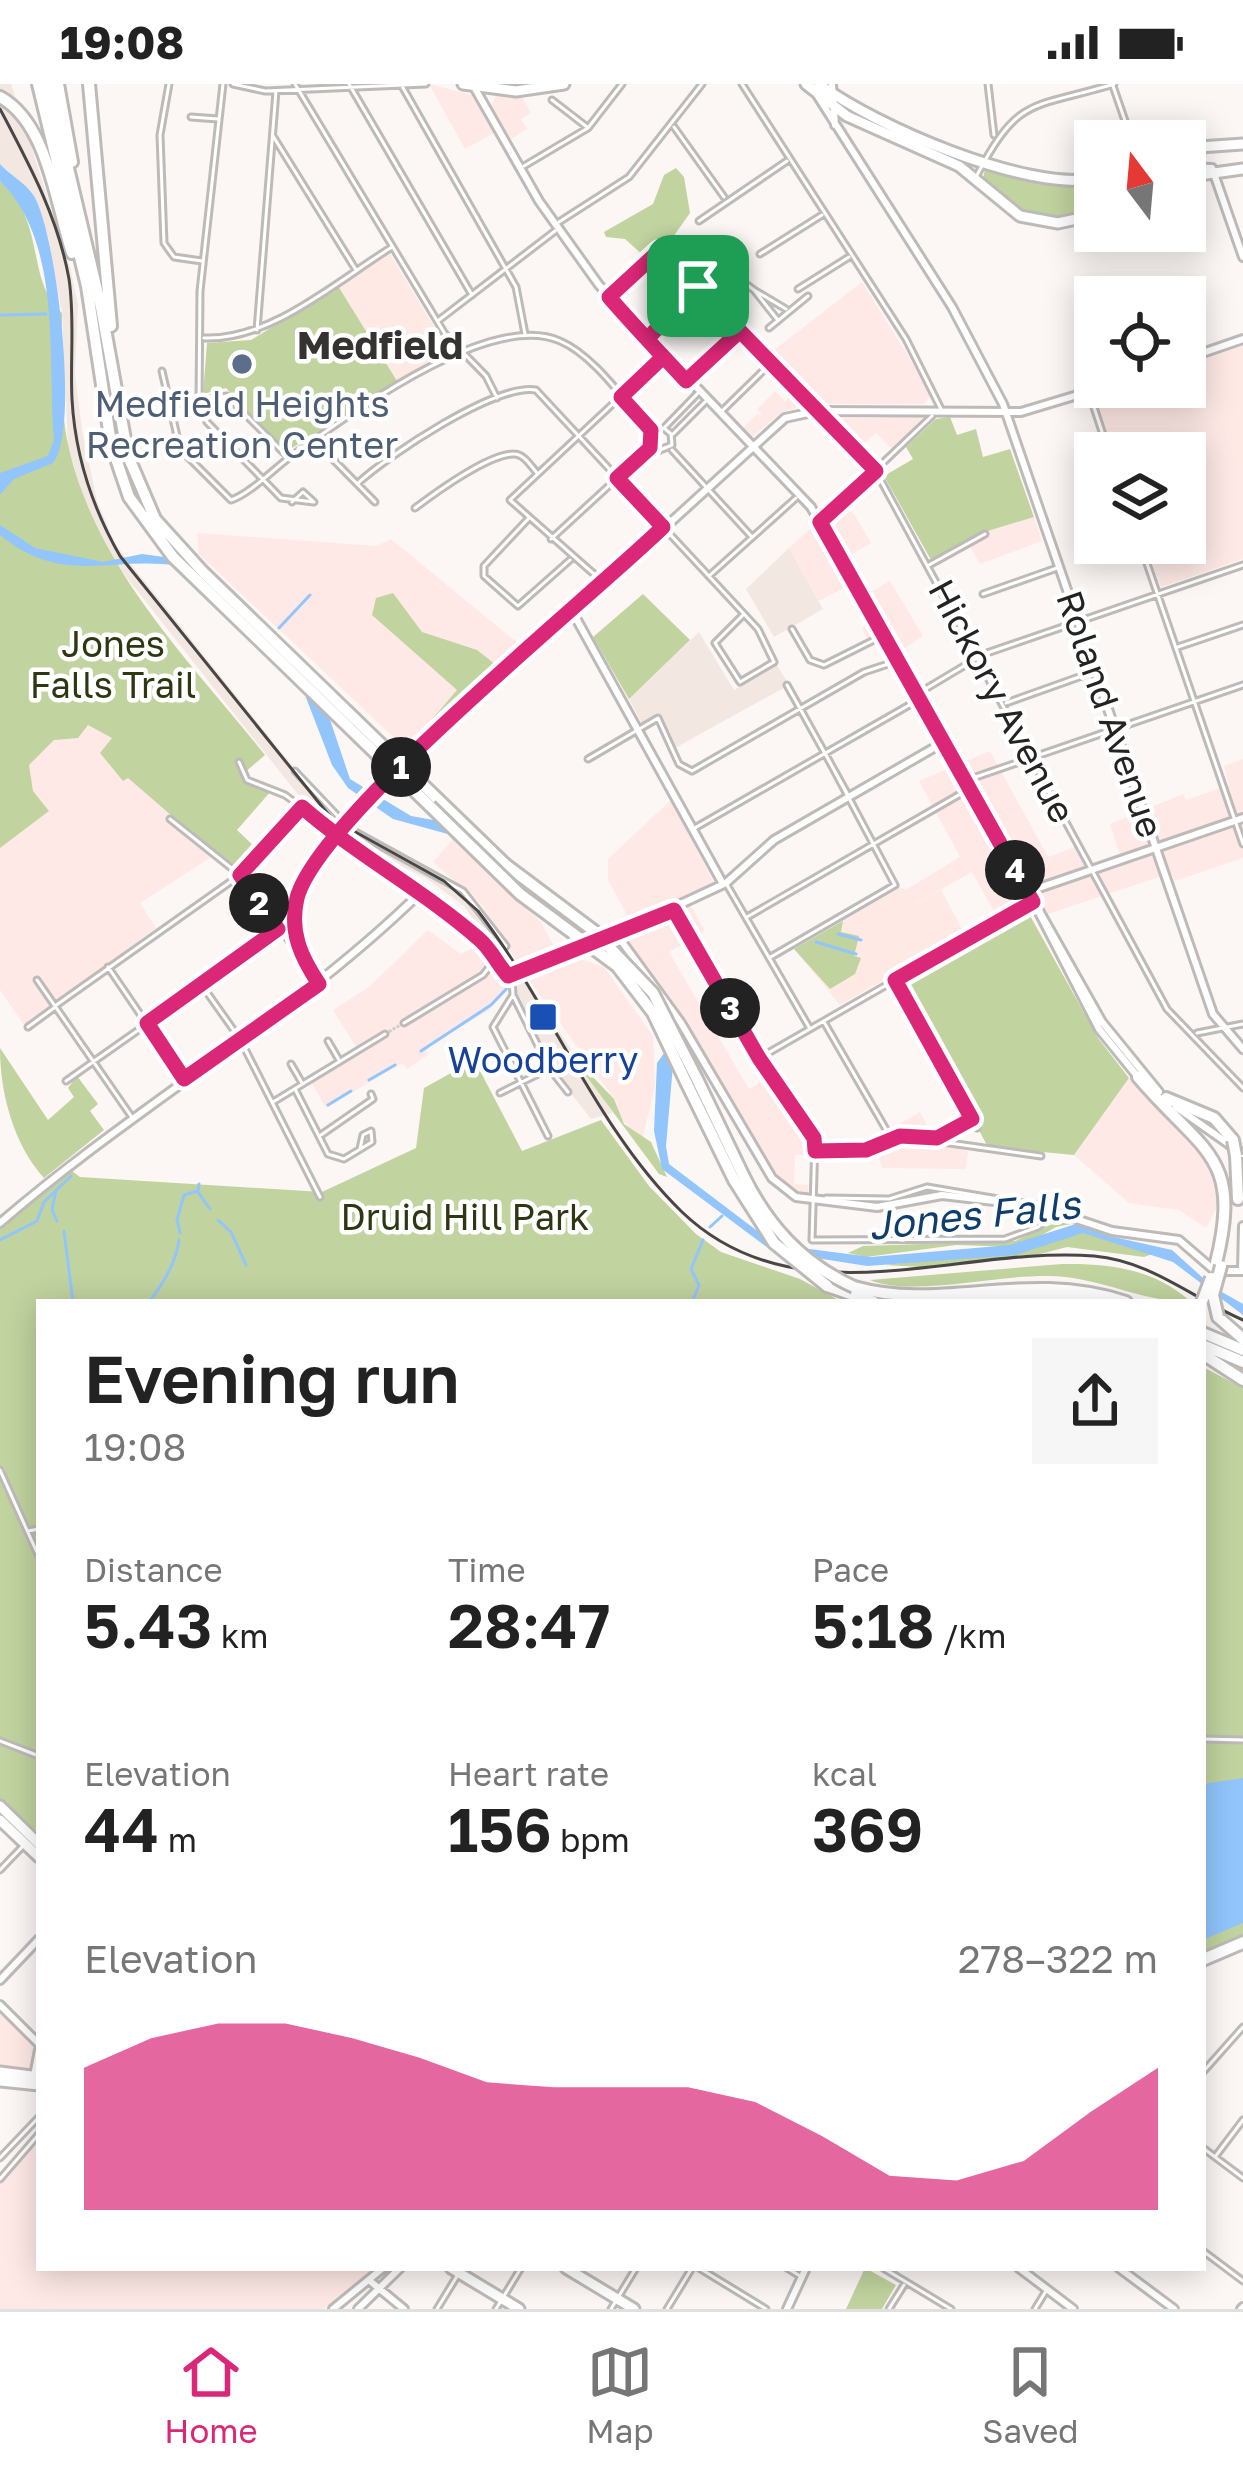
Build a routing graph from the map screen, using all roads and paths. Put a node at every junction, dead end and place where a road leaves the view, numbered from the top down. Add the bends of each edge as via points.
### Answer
1 (38, 84) edge
2 (48, 84) edge
3 (58, 84) edge
4 (89, 84) edge
5 (169, 84) edge
6 (223, 84) edge
7 (233, 84) edge
8 (426, 84) edge
9 (564, 84) edge
10 (622, 84) edge
11 (702, 84) edge
12 (742, 84) edge
13 (988, 84) edge
14 (1113, 84) edge
15 (391, 85) edge
16 (469, 85) edge
17 (350, 86) edge
18 (402, 86) edge
19 (297, 87) edge
20 (815, 88) edge
21 (834, 88) edge
22 (276, 91) junction
23 (5, 100) edge
24 (552, 100) dead end
25 (832, 107) junction
26 (191, 117) dead end
27 (220, 119) junction
28 (995, 120) junction
29 (1125, 120) edge
30 (672, 124) junction
31 (1006, 124) junction
32 (588, 128) junction
33 (836, 129) junction
34 (272, 134) junction
35 (994, 137) junction
36 (1243, 144) edge
37 (1206, 147) edge
38 (789, 160) junction
39 (983, 161) junction
40 (1206, 165) edge
41 (520, 169) junction
42 (1243, 169) edge
43 (1213, 170) junction
44 (1206, 172) edge
45 (975, 178) junction
46 (1074, 179) edge
47 (724, 199) junction
48 (823, 214) junction
49 (1074, 220) edge
50 (699, 221) dead end
51 (556, 227) junction
52 (84, 236) junction
53 (392, 247) junction
54 (760, 254) dead end
55 (850, 256) junction
56 (1243, 257) edge
57 (203, 261) junction
58 (506, 269) junction
59 (356, 270) junction
60 (698, 286) junction
61 (754, 290) junction
62 (798, 290) dead end
63 (472, 295) junction
64 (808, 296) dead end
65 (609, 297) junction
66 (788, 310) junction
67 (777, 319) junction
68 (437, 322) junction
69 (769, 328) dead end
70 (257, 330) junction
71 (525, 335) junction
72 (202, 338) junction
73 (647, 339) junction
74 (1243, 339) edge
75 (96, 346) junction
76 (1206, 352) edge
77 (462, 353) junction
78 (663, 357) junction
79 (772, 362) junction
80 (113, 365) junction
81 (162, 371) dead end
82 (686, 381) junction
83 (698, 393) junction
84 (621, 397) junction
85 (1074, 397) edge
86 (199, 398) junction
87 (497, 399) junction
88 (706, 401) junction
89 (168, 405) junction
90 (820, 411) junction
91 (939, 411) junction
92 (1005, 412) junction
93 (719, 414) junction
94 (664, 428) junction
95 (651, 430) junction
96 (672, 435) junction
97 (580, 436) junction
98 (314, 440) junction
99 (752, 446) junction
100 (650, 448) junction
101 (670, 448) junction
102 (288, 458) junction
103 (876, 471) junction
104 (538, 474) junction
105 (260, 477) junction
106 (617, 478) junction
107 (357, 484) junction
108 (706, 488) junction
109 (800, 494) junction
110 (292, 502) dead end
111 (374, 502) dead end
112 (416, 508) dead end
113 (530, 518) junction
114 (820, 522) junction
115 (663, 527) junction
116 (985, 533) dead end
117 (752, 537) junction
118 (551, 539) junction
119 (571, 559) junction
120 (1147, 564) edge
121 (929, 565) junction
122 (1243, 565) edge
123 (1059, 567) junction
124 (708, 577) junction
125 (604, 582) junction
126 (983, 594) dead end
127 (1158, 595) junction
128 (572, 611) junction
129 (743, 615) junction
130 (1078, 622) junction
131 (1243, 625) edge
132 (792, 629) dead end
133 (884, 635) junction
134 (1176, 647) junction
135 (980, 658) junction
136 (898, 660) junction
137 (1095, 672) junction
138 (787, 685) dead end
139 (1243, 686) edge
140 (918, 697) junction
141 (1195, 702) junction
142 (1004, 704) junction
143 (801, 709) junction
144 (343, 713) junction
145 (640, 729) junction
146 (1115, 729) junction
147 (944, 742) junction
148 (825, 753) junction
149 (1033, 758) junction
150 (588, 759) dead end
151 (238, 762) dead end
152 (296, 771) dead end
153 (968, 784) junction
154 (848, 797) junction
155 (302, 807) junction
156 (170, 819) dead end
157 (1239, 819) edge
158 (693, 829) junction
159 (873, 844) junction
160 (1243, 844) edge
161 (1156, 847) junction
162 (1092, 869) junction
163 (240, 875) junction
164 (724, 883) junction
165 (1027, 892) junction
166 (419, 894) junction
167 (1033, 902) junction
168 (674, 910) junction
169 (747, 916) junction
170 (295, 920) junction
171 (278, 929) junction
172 (614, 936) junction
173 (301, 955) junction
174 (769, 958) junction
175 (496, 960) junction
176 (108, 967) junction
177 (37, 980) dead end
178 (895, 980) junction
179 (513, 981) junction
180 (201, 984) junction
181 (319, 984) junction
182 (513, 995) junction
183 (55, 1006) junction
184 (824, 1021) junction
185 (147, 1023) junction
186 (404, 1023) tunnel mouth
187 (1243, 1024) edge
188 (28, 1027) dead end
189 (810, 1028) junction
190 (1225, 1030) junction
191 (1195, 1033) junction
192 (385, 1034) tunnel mouth
193 (240, 1040) junction
194 (328, 1041) dead end
195 (1243, 1048) edge
196 (759, 1058) junction
197 (93, 1061) junction
198 (340, 1062) junction
199 (291, 1064) dead end
200 (549, 1068) junction
201 (1138, 1077) junction
202 (184, 1079) junction
203 (66, 1081) dead end
204 (521, 1082) junction
205 (303, 1084) junction
206 (1243, 1088) edge
207 (295, 1089) junction
208 (568, 1092) dead end
209 (371, 1094) dead end
210 (500, 1094) dead end
211 (1162, 1095) junction
212 (272, 1103) junction
213 (131, 1116) junction
214 (972, 1119) junction
215 (977, 1128) dead end
216 (319, 1136) junction
217 (548, 1136) dead end
218 (891, 1138) junction
219 (937, 1138) junction
220 (360, 1149) dead end
221 (815, 1151) junction
222 (1239, 1155) edge
223 (1041, 1156) dead end
224 (738, 1178) junction
225 (320, 1197) dead end
226 (812, 1200) junction
227 (1056, 1210) junction
228 (0, 1223) edge
229 (1243, 1226) edge
230 (1219, 1265) junction
231 (1242, 1271) edge
232 (865, 1299) edge
233 (980, 1299) edge
234 (1064, 1299) edge
235 (1111, 1299) edge
236 (1203, 1299) edge
237 (1243, 1339) edge
238 (1207, 1344) edge
239 (1243, 1350) edge
240 (1243, 1362) edge
241 (1243, 1380) edge
242 (0, 1470) edge
243 (36, 1530) edge
244 (26, 1532) junction
245 (36, 1550) edge
246 (1206, 1739) edge
247 (1243, 1740) edge
248 (0, 1741) edge
249 (36, 1755) edge
250 (0, 1806) edge
251 (0, 1820) edge
252 (32, 1841) edge
253 (0, 1870) edge
254 (1243, 1942) edge
255 (36, 1943) edge
256 (1206, 1958) edge
257 (0, 1979) edge
258 (0, 2006) edge
259 (1243, 2027) edge
260 (36, 2044) edge
261 (1206, 2069) edge
262 (0, 2077) edge
263 (36, 2081) edge
264 (36, 2120) edge
265 (1243, 2120) edge
266 (36, 2137) edge
267 (1206, 2150) edge
268 (1215, 2157) junction
269 (0, 2158) edge
270 (2, 2170) edge
271 (1243, 2178) edge
272 (0, 2179) edge
273 (1206, 2253) edge
274 (380, 2271) edge
275 (397, 2271) edge
276 (457, 2271) edge
277 (459, 2271) edge
278 (519, 2271) edge
279 (579, 2271) edge
280 (635, 2271) edge
281 (693, 2271) edge
282 (700, 2271) edge
283 (888, 2271) edge
284 (1023, 2271) edge
285 (1123, 2271) edge
286 (804, 2272) edge
287 (370, 2281) junction
288 (1243, 2281) edge
289 (906, 2282) junction
290 (381, 2289) junction
291 (1047, 2289) junction
292 (500, 2304) edge
293 (622, 2305) edge
294 (789, 2308) edge
295 (333, 2309) edge
296 (358, 2309) edge
297 (404, 2309) edge
298 (437, 2309) edge
299 (519, 2309) edge
300 (668, 2309) edge
301 (766, 2309) edge
302 (889, 2309) edge
303 (950, 2309) edge
304 (1035, 2309) edge
305 (1073, 2309) edge
306 (1174, 2309) edge

1 - 75 highway
2 - 52 highway
3 - 52 highway
4 - 80 highway
5 - 57 street via 160,135 164,243 174,257
6 - 27 street
7 - 22 street
8 - 18 street
9 - 16 main road via 516,91
10 - 32 street
11 - 30 street
12 - 38 street
13 - 28 street
14 - 29 street
14 - 31 street via 1025,110
15 - 17 street
15 - 18 street
16 - 41 street
17 - 19 street
17 - 63 street
18 - 58 street
19 - 22 street
19 - 53 street
20 - 21 main road
20 - 25 main road
20 - 33 street, Roland Avenue
21 - 25 street, Roland Avenue
21 - 39 main road via 867,115
22 - 34 street
23 - 75 highway via 34,133
24 - 32 street
25 - 33 street, Roland Avenue
25 - 45 main road
26 - 27 street
27 - 57 street
28 - 31 street
28 - 35 street
30 - 47 street
30 - 51 street via 629,177
31 - 35 street
32 - 41 street
33 - 92 street, Roland Avenue via 956,313
34 - 59 street
34 - 70 street
35 - 39 street
36 - 37 main road
38 - 47 street
38 - 48 street
39 - 45 street
39 - 46 main road via 1042,179
40 - 43 street
41 - 51 street
42 - 43 main road
43 - 44 main road
43 - 56 street
45 - 49 main road via 1028,219
47 - 50 street
48 - 54 street
48 - 55 street
51 - 58 street
51 - 65 street
52 - 80 highway
53 - 59 street
53 - 68 street
55 - 62 street
55 - 91 street via 913,350
57 - 72 street
58 - 63 street
58 - 71 street
59 - 70 street
60 - 61 street via 729,269
60 - 65 street via 665,254 654,254
60 - 73 street
61 - 66 street
61 - 67 street
63 - 68 street
64 - 66 street
65 - 73 street
66 - 67 street
67 - 69 street
68 - 77 street
70 - 72 street
71 - 77 street
71 - 84 street via 568,345
72 - 86 street
73 - 78 street
74 - 76 street
75 - 144 highway via 118,469 155,536
77 - 87 street
77 - 98 street
78 - 82 street
78 - 84 street
79 - 82 street, Hickory Avenue via 738,330
79 - 90 street, Hickory Avenue
79 - 93 street
80 - 144 highway via 133,475 147,506
81 - 89 street
82 - 83 street
83 - 88 street
83 - 94 street
84 - 95 street
84 - 97 street
85 - 92 street
86 - 89 street
86 - 102 street via 230,398
86 - 105 street via 207,422
87 - 97 street via 532,388
87 - 107 street via 423,434
88 - 93 street
88 - 96 street
89 - 105 street via 182,454 224,497 238,499
90 - 91 street
90 - 99 street via 784,418
90 - 103 street, Hickory Avenue
91 - 92 street
91 - 103 street
92 - 123 street, Roland Avenue
93 - 99 street
94 - 95 street
94 - 96 street
95 - 100 street
96 - 101 street
97 - 104 street
97 - 106 street
98 - 102 street
98 - 107 street
99 - 108 street
99 - 109 street
100 - 101 street
100 - 106 street
101 - 108 street
102 - 105 street
103 - 114 street
103 - 121 street, Hickory Avenue
104 - 112 street via 510,454
104 - 113 street via 510,500
105 - 110 street
106 - 115 street
106 - 118 street
107 - 111 street
108 - 115 street
108 - 117 street
109 - 114 street
109 - 117 street
113 - 118 street
113 - 119 street via 484,566 511,604 523,603
114 - 133 street
115 - 124 street
115 - 125 street
116 - 121 street
117 - 124 street
118 - 119 street
119 - 125 street
120 - 127 street
121 - 135 street, Hickory Avenue
122 - 127 street
123 - 126 street
123 - 130 street, Roland Avenue
124 - 129 street
125 - 128 street
127 - 130 street
127 - 134 street
128 - 145 street
128 - 170 street, bridge via 382,786 302,884
129 - 129 street via 774,662 740,682 715,643
130 - 135 street
130 - 137 street, Roland Avenue
131 - 134 street
132 - 133 street via 810,659 824,665
133 - 136 street
134 - 141 street
135 - 140 street
135 - 142 street, Hickory Avenue
136 - 140 street
136 - 143 street
137 - 142 street
137 - 146 street, Roland Avenue
138 - 143 street
139 - 141 street
140 - 147 street
140 - 148 street
141 - 146 street
141 - 157 street
142 - 149 street, Hickory Avenue
143 - 145 street via 692,771 679,764 660,720
143 - 148 street
144 - 224 highway, bridge via 509,884 627,976
145 - 150 street
145 - 158 street
146 - 149 street
146 - 161 street, Roland Avenue
147 - 153 street
147 - 154 street
148 - 154 street
148 - 158 street
149 - 153 street
149 - 162 street, Hickory Avenue
151 - 155 street via 248,781
152 - 175 street via 350,829 436,871 472,899 506,946
153 - 159 street
153 - 165 street
154 - 159 street
154 - 164 street via 770,843
155 - 163 street
155 - 166 street
156 - 163 street
157 - 160 street
157 - 161 street
158 - 164 street
159 - 169 street
159 - 174 street via 895,885
161 - 162 street
161 - 190 street, Roland Avenue
162 - 165 street
162 - 191 street, Hickory Avenue via 1171,1015
163 - 171 street
163 - 176 street
164 - 168 street
164 - 169 street
165 - 167 street
166 - 175 street
166 - 181 street
167 - 178 street
167 - 201 street via 1093,1019
167 - 211 street via 1102,1022
168 - 172 street
168 - 196 street
169 - 174 street
170 - 171 street
170 - 173 street
171 - 173 street
171 - 180 street
172 - 179 street, bridge
172 - 226 street via 681,1023 772,1178
173 - 181 street
174 - 189 street
175 - 179 street
175 - 186 street
176 - 183 street
176 - 185 street
177 - 183 street
178 - 184 street
178 - 214 street
179 - 182 street
180 - 185 street
180 - 193 street
181 - 193 street
182 - 200 street
182 - 204 street via 493,1027
183 - 188 street
183 - 197 street
184 - 189 street
184 - 218 street
185 - 197 street
185 - 202 street
187 - 190 street
189 - 196 street
190 - 191 street
190 - 195 street, Roland Avenue
191 - 206 street, Hickory Avenue
192 - 198 street
193 - 202 street
193 - 212 street
194 - 198 street
196 - 221 street
197 - 203 street
197 - 213 street
198 - 205 street
199 - 205 street
200 - 204 street
200 - 208 street
201 - 211 street
201 - 230 highway via 1226,1178 1231,1213
202 - 213 street
204 - 210 street
204 - 217 street
205 - 207 street
207 - 212 street
207 - 216 street
209 - 216 street
211 - 222 street
211 - 222 highway, bridge via 1214,1118
212 - 225 street
213 - 228 street
214 - 215 street
214 - 219 street
216 - 220 street via 335,1159
218 - 219 street
218 - 221 street via 866,1150
219 - 223 street via 953,1147
221 - 226 street
222 - 230 highway via 1237,1207
224 - 232 highway, bridge via 774,1243 827,1286
224 - 235 highway, bridge via 795,1250 854,1287 909,1295 1046,1286
226 - 227 street via 885,1207 943,1195
226 - 227 street via 811,1238 890,1242 1016,1238
227 - 231 street via 1112,1231 1179,1240 1215,1270
229 - 231 street
230 - 236 highway, bridge
230 - 237 highway, bridge via 1218,1317
233 - 234 highway
238 - 239 highway
238 - 240 highway
238 - 241 highway
242 - 244 street
243 - 244 street
244 - 245 street
246 - 247 street
248 - 249 street
250 - 252 main road
251 - 252 main road
252 - 253 street
254 - 256 street
255 - 257 street
258 - 260 street
259 - 261 street
262 - 263 main road
264 - 269 street
265 - 268 street
266 - 270 street
267 - 268 street
268 - 271 street
270 - 272 street
273 - 288 street
274 - 287 street
275 - 290 street
276 - 298 street
277 - 292 main road
278 - 292 street
279 - 293 main road
280 - 293 street
281 - 300 street
282 - 301 street
283 - 289 street
284 - 291 street
285 - 306 street
286 - 294 street
287 - 290 street
287 - 295 street
289 - 302 street
289 - 303 street
290 - 296 street
290 - 297 street
291 - 304 street
291 - 305 street
292 - 299 main road

